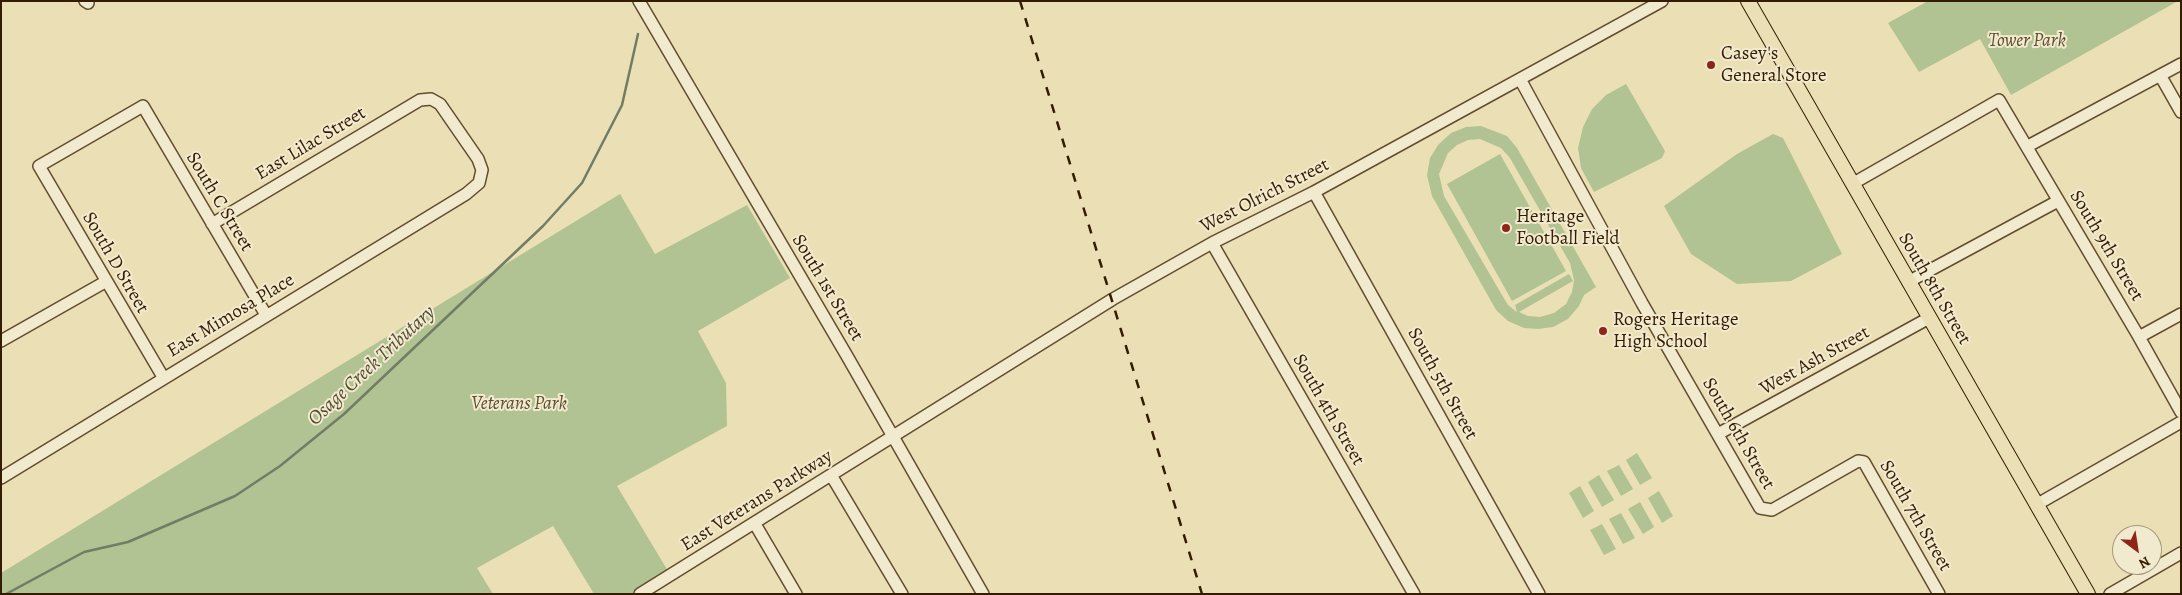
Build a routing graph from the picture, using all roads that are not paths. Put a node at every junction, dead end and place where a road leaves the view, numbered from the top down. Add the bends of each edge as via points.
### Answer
1 (639, 1) edge
2 (1662, 1) edge
3 (1748, 1) edge
4 (2181, 64) edge
5 (2160, 75) junction
6 (1520, 79) junction
7 (431, 99) joint
8 (143, 106) joint
9 (2181, 112) edge
10 (2028, 146) junction
11 (1852, 184) junction
12 (1314, 192) junction
13 (2058, 201) junction
14 (212, 224) junction
15 (1212, 243) junction
16 (105, 282) junction
17 (1908, 282) junction
18 (2181, 314) edge
19 (266, 315) junction
20 (1929, 318) junction
21 (2139, 337) junction
22 (2, 339) edge
23 (163, 377) junction
24 (2181, 412) edge
25 (2181, 422) edge
26 (1718, 434) junction
27 (893, 437) junction
28 (1858, 461) joint
29 (831, 475) junction
30 (1, 478) edge
31 (2036, 505) junction
32 (755, 524) junction
33 (2181, 553) edge
34 (640, 594) edge
35 (796, 594) edge
36 (902, 594) edge
37 (983, 594) edge
38 (1414, 594) edge
39 (1539, 594) edge
40 (1939, 594) edge
41 (2088, 594) edge
42 (2110, 594) edge

1 - 27 street, South 1st Street
2 - 6 street, West Olrich Street
3 - 11 main road, South 8th Street
4 - 5 street
5 - 9 street
5 - 10 street
6 - 12 street, West Olrich Street
6 - 26 street, South 6th Street via 1642,303
7 - 14 street, East Lilac Street via 420,100 400,111
7 - 19 street, East Mimosa Place via 440,104 478,159 482,170 479,183 466,194
8 - 14 street, South C Street
8 - 16 street, South D Street via 39,166
10 - 11 street, South 9th Street via 1999,100
10 - 13 street, South 9th Street
11 - 17 main road, South 8th Street
12 - 15 street, West Olrich Street
12 - 39 street, South 5th Street
13 - 17 street
13 - 21 street, South 9th Street
14 - 19 street, South C Street
15 - 27 street, West Olrich Street via 1020,355
15 - 38 street, South 4th Street
16 - 22 street
16 - 23 street, South D Street
17 - 20 main road, South 8th Street
18 - 21 street
19 - 23 street, East Mimosa Place
20 - 26 street, West Ash Street
20 - 31 main road, South 8th Street
21 - 24 street, South 9th Street
23 - 30 street, East Mimosa Place
25 - 31 street
26 - 28 street, South 6th Street via 1760,508 1772,510
27 - 29 street, East Veterans Parkway
27 - 37 street, South 1st Street
28 - 40 street, South 7th Street via 1864,462
29 - 32 street, East Veterans Parkway
29 - 36 street
31 - 41 main road, South 8th Street
32 - 34 street, East Veterans Parkway
32 - 35 street
33 - 42 street

